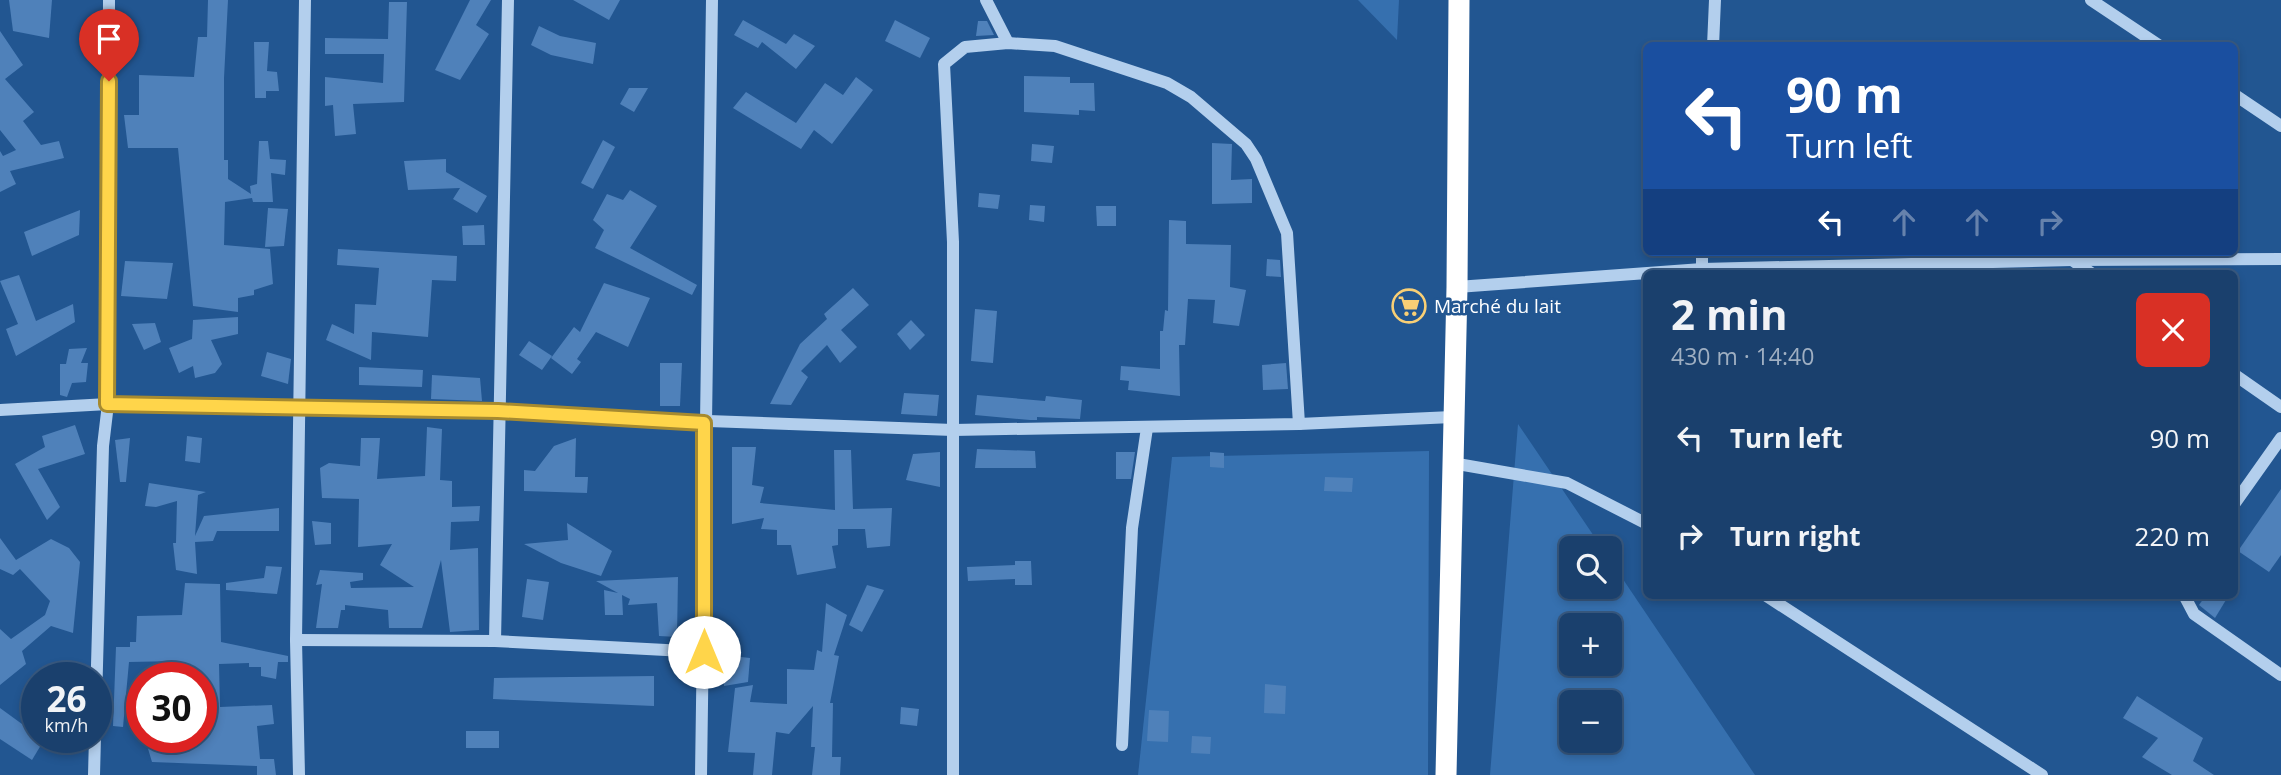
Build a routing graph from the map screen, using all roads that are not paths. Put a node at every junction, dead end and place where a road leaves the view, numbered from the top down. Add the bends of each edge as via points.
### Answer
1 (109, 0) edge
2 (305, 0) edge
3 (508, 0) edge
4 (712, 0) edge
5 (986, 0) edge
6 (1459, 0) edge
7 (1715, 0) edge
8 (2091, 0) edge
9 (1713, 42) edge
10 (2154, 42) edge
11 (1008, 43) junction
12 (2238, 97) edge
13 (2281, 126) edge
14 (1702, 256) edge
15 (2281, 259) edge
16 (2072, 260) junction
17 (1702, 269) junction
18 (1688, 270) edge
19 (2087, 270) edge
20 (1643, 273) edge
21 (1457, 287) junction
22 (2238, 376) edge
23 (107, 404) junction
24 (299, 406) junction
25 (2281, 407) edge
26 (0, 410) edge
27 (498, 411) junction
28 (1452, 417) junction
29 (704, 423) junction
30 (1299, 425) junction
31 (1147, 428) junction
32 (953, 430) junction
33 (2281, 438) edge
34 (1452, 463) junction
35 (2238, 499) edge
36 (1643, 522) edge
37 (1771, 599) edge
38 (2186, 599) edge
39 (296, 640) junction
40 (495, 641) junction
41 (704, 652) junction
42 (97, 662) edge
43 (2281, 675) edge
44 (1122, 745) dead end
45 (95, 753) edge
46 (94, 775) edge
47 (299, 775) edge
48 (701, 775) edge
49 (953, 775) edge
50 (1446, 775) edge
51 (2042, 775) edge

1 - 23 street
2 - 24 street
3 - 27 street
4 - 29 street
5 - 11 street
6 - 21 highway
7 - 9 street
8 - 10 street
11 - 30 street via 1055,46 1167,83 1191,97 1246,144 1287,233
11 - 32 street via 965,47 944,64 954,242
12 - 13 street
14 - 17 street
15 - 16 street
16 - 17 street
16 - 19 street
17 - 18 street
20 - 21 street
21 - 28 highway
22 - 25 street
23 - 24 street
23 - 26 street
23 - 42 street
24 - 27 street
24 - 39 street
27 - 29 street
27 - 40 street
28 - 30 street
28 - 34 highway
29 - 32 street
29 - 41 street
30 - 31 street
31 - 32 street
31 - 44 street via 1132,528
32 - 49 street
33 - 35 street
34 - 36 street via 1567,483
34 - 50 highway
37 - 51 street
38 - 43 street via 2194,614
39 - 40 street
39 - 47 street
40 - 41 street
41 - 48 street
45 - 46 street

